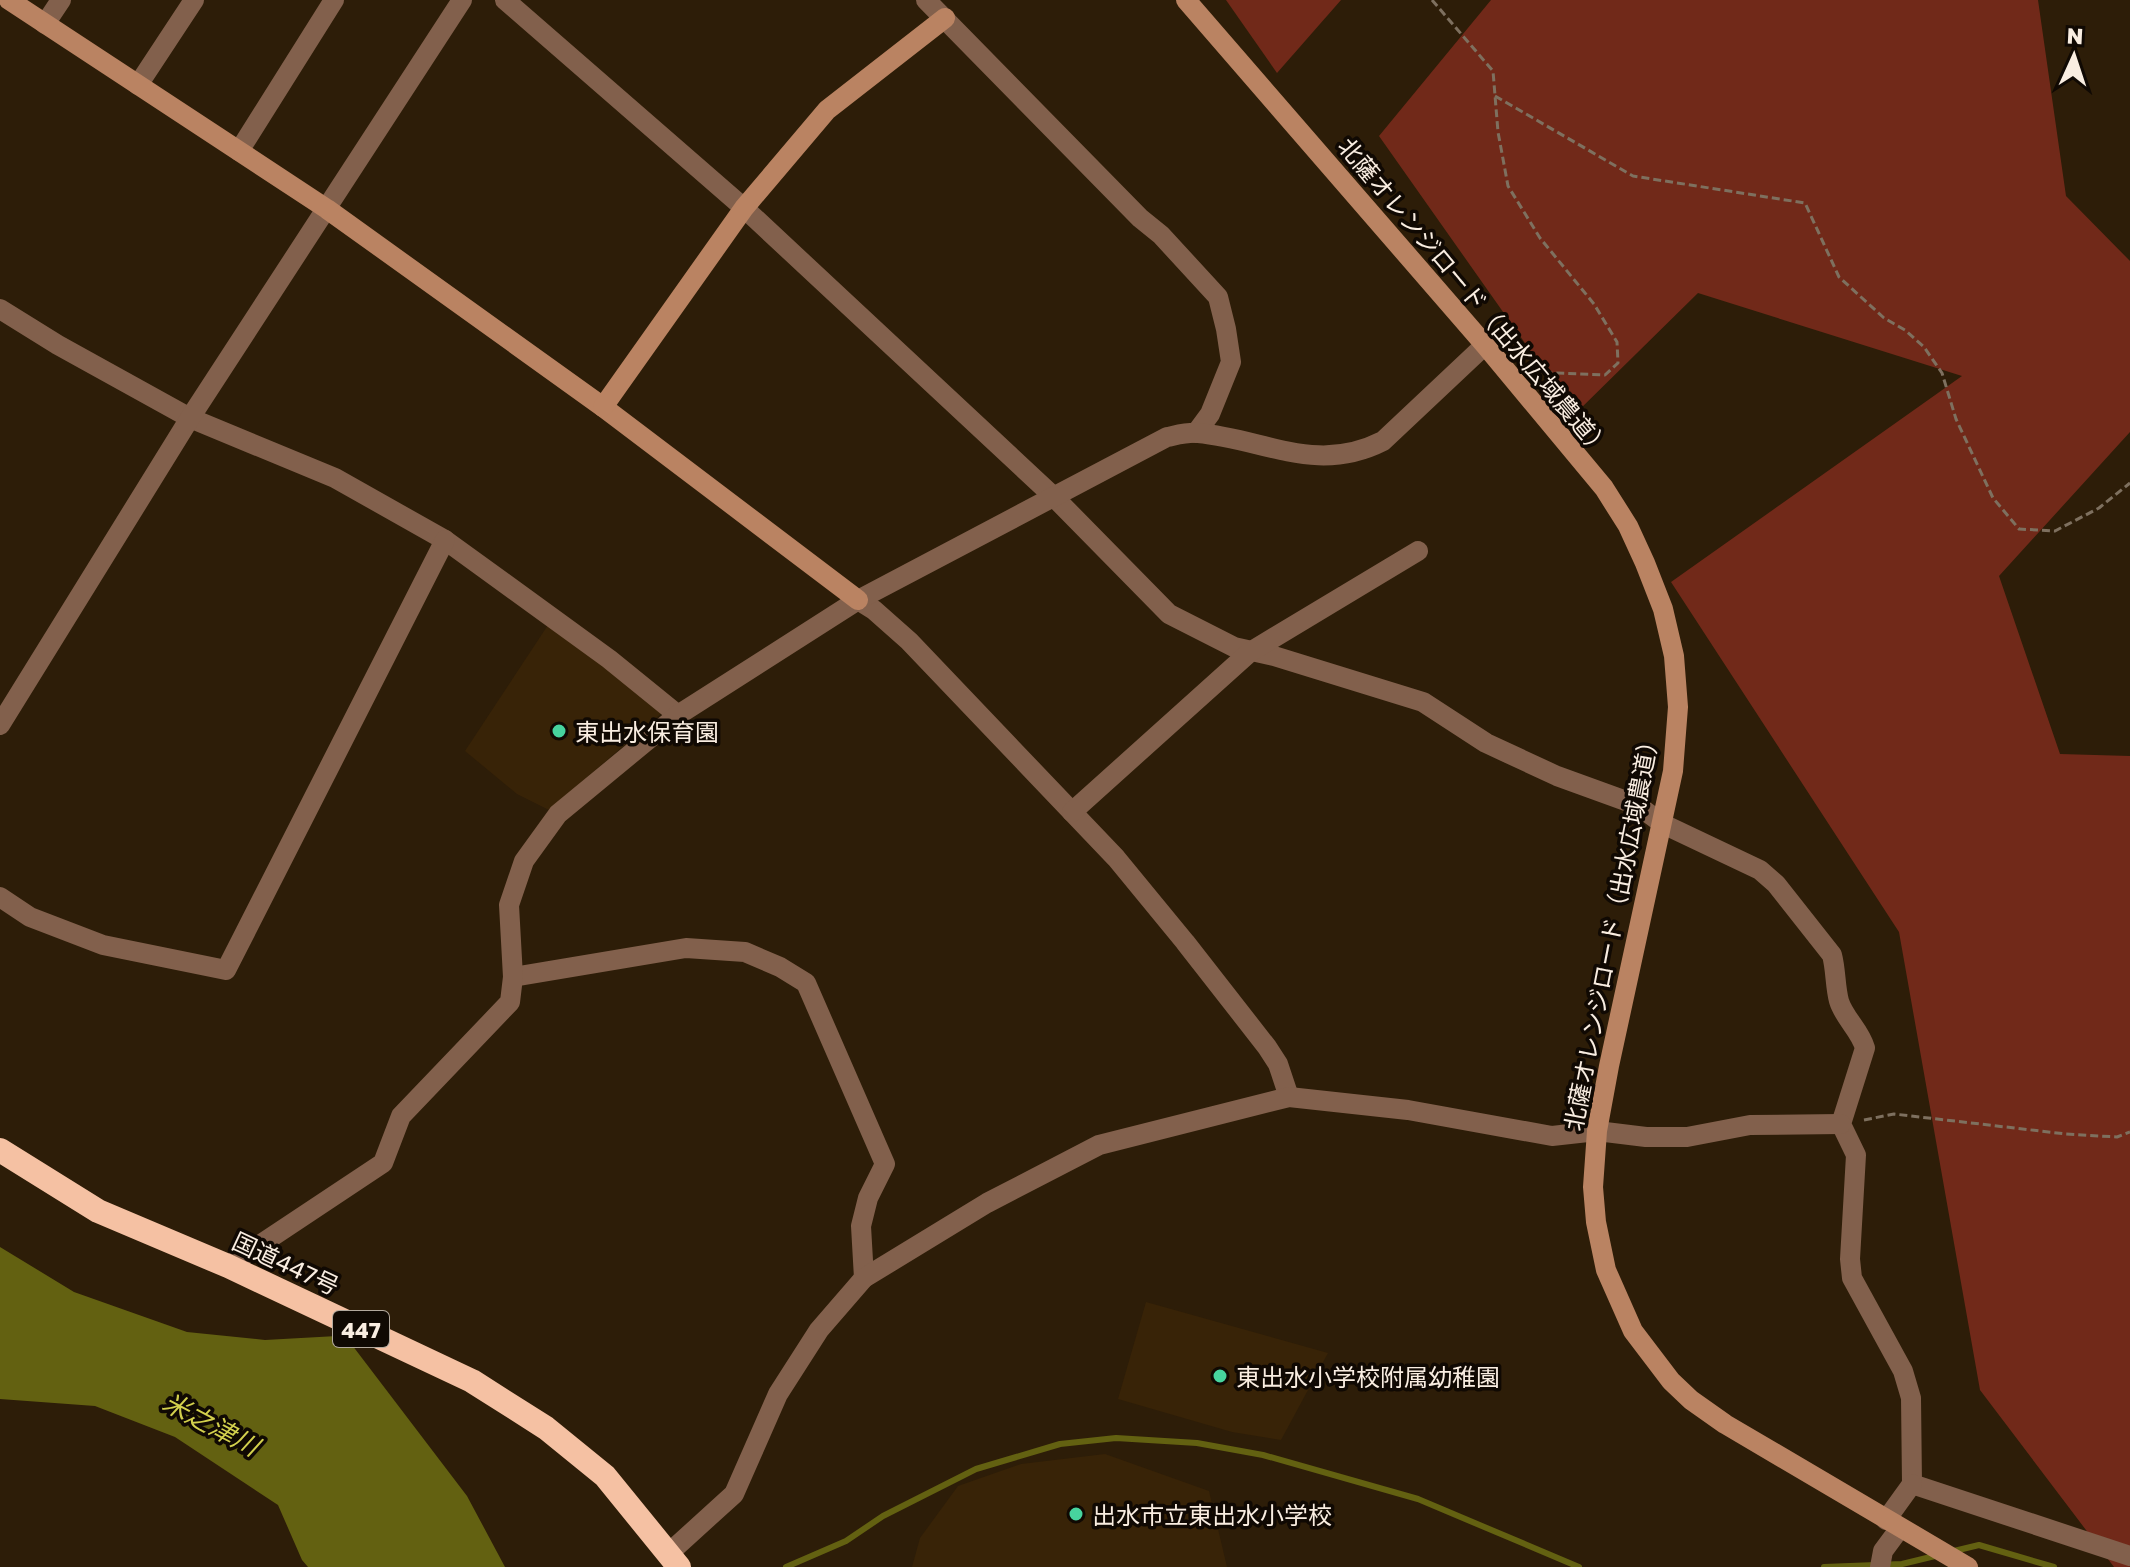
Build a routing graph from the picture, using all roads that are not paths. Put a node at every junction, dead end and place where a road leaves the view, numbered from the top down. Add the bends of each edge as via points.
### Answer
1 (9, 0) edge
2 (61, 0) edge
3 (194, 0) edge
4 (334, 0) edge
5 (462, 0) edge
6 (505, 0) edge
7 (926, 0) edge
8 (1186, 0) edge
9 (945, 18) junction
10 (45, 24) junction
11 (138, 85) junction
12 (239, 151) junction
13 (744, 208) junction
14 (327, 209) junction
15 (0, 309) edge
16 (1485, 345) junction
17 (603, 407) junction
18 (190, 418) junction
19 (1196, 433) junction
20 (1054, 497) junction
21 (445, 540) junction
22 (1418, 551) dead end
23 (858, 600) junction
24 (1250, 652) junction
25 (678, 715) junction
26 (0, 725) edge
27 (1072, 812) junction
28 (1663, 824) junction
29 (0, 897) edge
30 (513, 977) junction
31 (1289, 1097) junction
32 (1841, 1124) junction
33 (1597, 1131) junction
34 (0, 1150) edge
35 (228, 1266) junction
36 (864, 1278) junction
37 (1912, 1484) junction
38 (1893, 1524) junction
39 (2130, 1556) edge
40 (1882, 1559) edge
41 (674, 1560) edge
42 (1968, 1567) edge

1 - 10 street
2 - 10 street
3 - 11 street
4 - 12 street
5 - 14 street
6 - 13 street
7 - 9 street
8 - 16 street, 北薩オレンジロード（出水広域農道）
9 - 13 street via 827,110
9 - 19 street via 1218,297 1231,362 1210,414
10 - 11 street
11 - 12 street
12 - 14 street
13 - 17 street
13 - 20 street
14 - 17 street
14 - 18 street
15 - 18 street
16 - 19 street via 1383,441 1363,451 1334,457 1301,454
16 - 28 street, 北薩オレンジロード（出水広域農道） via 1604,488 1650,574 1674,656 1678,707
17 - 23 street
18 - 21 street via 335,478
18 - 26 street
19 - 20 street via 1167,437
20 - 23 street
20 - 24 street via 1169,614
21 - 25 street
21 - 29 street via 226,970 103,945 30,917
22 - 24 street
23 - 25 street
23 - 27 street via 909,641
24 - 27 street
24 - 28 street via 1423,702 1486,743 1637,805
25 - 30 street via 558,814 524,861 509,905
27 - 31 street via 1116,858 1267,1047
28 - 32 street via 1760,870 1832,955 1839,1003 1865,1048
28 - 33 street, 北薩オレンジロード（出水広域農道）
30 - 35 street via 510,1002 401,1116 383,1163
30 - 36 street via 686,948 745,952 806,983 885,1164 861,1226
31 - 33 street via 1408,1110 1552,1136
31 - 36 street via 1099,1145 987,1203
32 - 33 street via 1750,1125 1687,1137
32 - 37 street via 1856,1155 1852,1278 1903,1371 1911,1398
33 - 38 street, 北薩オレンジロード（出水広域農道） via 1593,1187 1606,1270 1633,1331 1652,1359 1691,1400 1725,1424
34 - 35 highway, 国道447号 / 447 via 98,1211
35 - 41 highway, 国道447号 / 447 via 472,1381 533,1420 605,1476
36 - 41 street via 819,1330 778,1394 734,1494
37 - 38 street
37 - 39 street
38 - 40 street
38 - 42 street, 北薩オレンジロード（出水広域農道）

